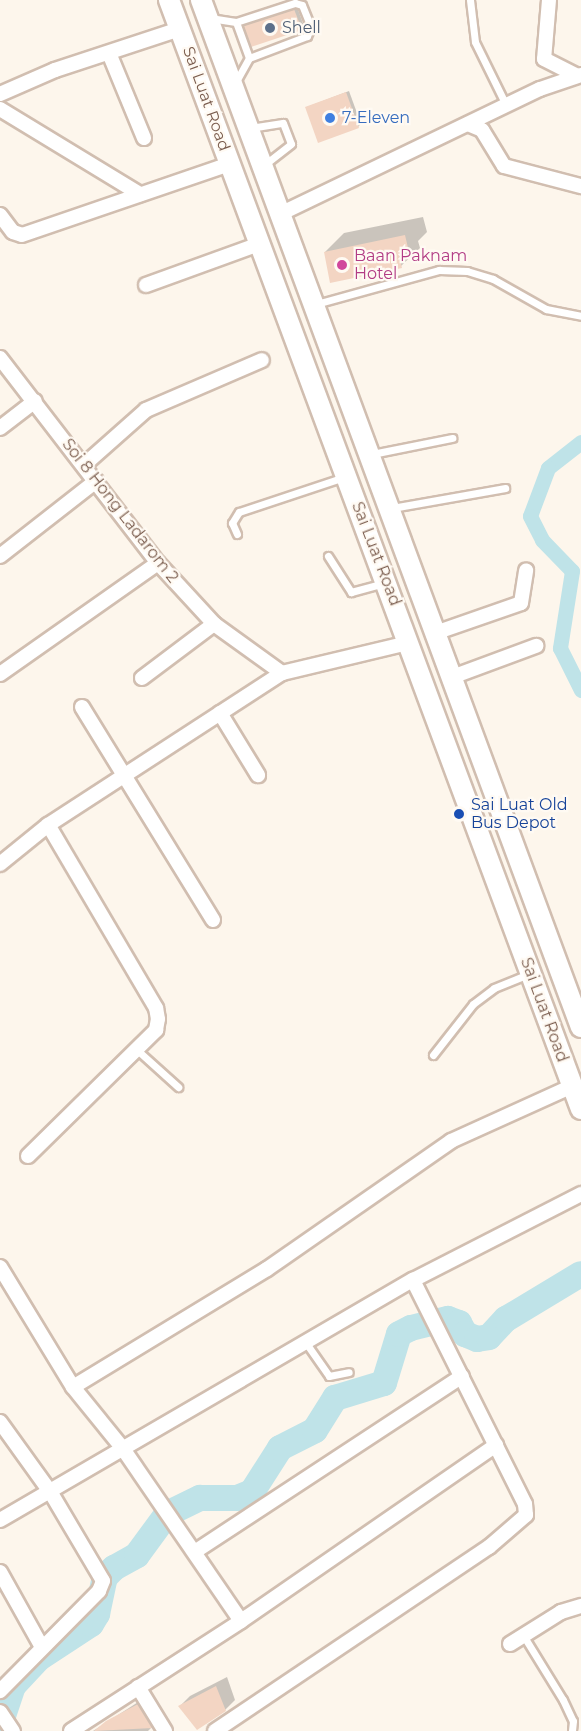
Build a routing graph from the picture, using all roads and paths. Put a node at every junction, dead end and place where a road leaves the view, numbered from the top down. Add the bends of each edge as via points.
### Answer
1 (169, 0) edge
2 (470, 0) edge
3 (549, 0) edge
4 (205, 9) edge
5 (236, 22) junction
6 (180, 30) junction
7 (109, 53) junction
8 (249, 57) junction
9 (579, 75) edge
10 (234, 86) junction
11 (0, 94) edge
12 (506, 105) junction
13 (0, 109) edge
14 (468, 124) junction
15 (250, 128) junction
16 (144, 138) dead end
17 (229, 164) junction
18 (264, 165) junction
19 (581, 186) edge
20 (140, 194) junction
21 (282, 213) junction
22 (0, 215) edge
23 (260, 244) junction
24 (146, 285) dead end
25 (316, 304) junction
26 (581, 316) edge
27 (0, 358) edge
28 (262, 360) dead end
29 (350, 400) junction
30 (35, 401) junction
31 (322, 409) junction
32 (0, 428) edge
33 (452, 438) dead end
34 (370, 454) junction
35 (84, 465) junction
36 (346, 476) junction
37 (96, 481) junction
38 (505, 488) dead end
39 (390, 509) junction
40 (237, 534) dead end
41 (0, 556) edge
42 (328, 556) dead end
43 (158, 563) junction
44 (526, 570) dead end
45 (386, 583) junction
46 (214, 624) junction
47 (435, 633) junction
48 (408, 642) junction
49 (536, 646) dead end
50 (282, 673) junction
51 (0, 674) edge
52 (452, 677) junction
53 (142, 678) dead end
54 (82, 707) dead end
55 (220, 713) junction
56 (125, 774) junction
57 (258, 775) dead end
58 (48, 825) junction
59 (0, 864) edge
60 (213, 920) dead end
61 (530, 974) junction
62 (581, 1027) edge
63 (136, 1049) junction
64 (433, 1055) dead end
65 (572, 1086) junction
66 (178, 1087) dead end
67 (581, 1109) edge
68 (28, 1156) dead end
69 (581, 1194) edge
70 (0, 1267) edge
71 (413, 1280) junction
72 (306, 1343) junction
73 (349, 1372) dead end
74 (462, 1376) junction
75 (73, 1387) junction
76 (0, 1422) edge
77 (495, 1445) junction
78 (124, 1450) junction
79 (51, 1493) junction
80 (0, 1520) edge
81 (196, 1551) junction
82 (0, 1572) edge
83 (581, 1606) edge
84 (241, 1621) junction
85 (524, 1635) junction
86 (510, 1644) dead end
87 (42, 1647) junction
88 (138, 1687) junction
89 (0, 1691) edge
90 (0, 1712) edge
91 (13, 1731) edge
92 (71, 1731) edge
93 (165, 1731) edge
94 (215, 1731) edge
95 (572, 1731) edge

1 - 6 main road, Sai Luat Road
2 - 12 lane via 476,42
3 - 9 street via 544,59
4 - 5 lane
4 - 10 main road, Sai Luat Road
5 - 8 lane
5 - 8 lane via 295,3 302,5 311,27 307,36
6 - 7 street
6 - 17 main road, Sai Luat Road
7 - 11 street via 55,70
7 - 16 street
8 - 10 lane
9 - 12 street
10 - 15 main road, Sai Luat Road
12 - 14 street
13 - 20 street
14 - 19 street via 482,130 504,166
14 - 21 street
15 - 18 main road, Sai Luat Road
15 - 18 lane via 283,123 291,144
17 - 20 street
17 - 23 main road, Sai Luat Road
18 - 21 main road, Sai Luat Road
20 - 22 street via 22,235 13,232
21 - 25 main road, Sai Luat Road
23 - 24 street
23 - 31 main road, Sai Luat Road
25 - 26 lane via 439,270 467,271 492,279 546,309
25 - 29 main road, Sai Luat Road
27 - 30 street, Soi 8 Hong Ladarom 2
28 - 35 street via 146,410
29 - 31 main road
29 - 34 main road, Sai Luat Road
30 - 32 street
30 - 35 street, Soi 8 Hong Ladarom 2
31 - 36 main road, Sai Luat Road
33 - 34 lane
34 - 39 main road, Sai Luat Road
35 - 37 street, Soi 8 Hong Ladarom 2
36 - 40 lane via 238,512 232,523
36 - 45 main road, Sai Luat Road
37 - 41 street
37 - 43 street, Soi 8 Hong Ladarom 2
38 - 39 lane via 455,494
39 - 47 main road, Sai Luat Road
42 - 45 lane via 351,592
43 - 46 street, Soi 8 Hong Ladarom 2
43 - 51 street
44 - 47 street via 521,603
45 - 48 main road, Sai Luat Road
46 - 50 street, Soi 8 Hong Ladarom 2 via 250,654
46 - 53 street
47 - 52 main road, Sai Luat Road
48 - 50 street
48 - 61 main road, Sai Luat Road
49 - 52 street
50 - 55 street
52 - 62 main road, Sai Luat Road
54 - 56 street
55 - 56 street
55 - 57 street
56 - 58 street
56 - 60 street
58 - 59 street
58 - 63 street via 156,1008 156,1030
61 - 64 lane via 494,988 473,1004
61 - 65 main road, Sai Luat Road
63 - 66 lane
63 - 68 street
65 - 67 main road, Sai Luat Road
65 - 75 street via 451,1141 267,1269
69 - 71 street
70 - 75 street
71 - 72 street
71 - 74 street
72 - 73 lane via 329,1376
72 - 78 street
74 - 77 street
74 - 81 street
75 - 78 street
76 - 79 street
77 - 84 street
77 - 94 street via 525,1504 526,1515 520,1523
78 - 79 street
78 - 81 street
79 - 80 street
79 - 87 street via 104,1581
81 - 84 street
82 - 87 street
83 - 85 street via 561,1612
84 - 88 street
85 - 86 street
85 - 95 lane via 563,1700 573,1721
87 - 89 street
88 - 92 street
88 - 93 street
90 - 91 street

